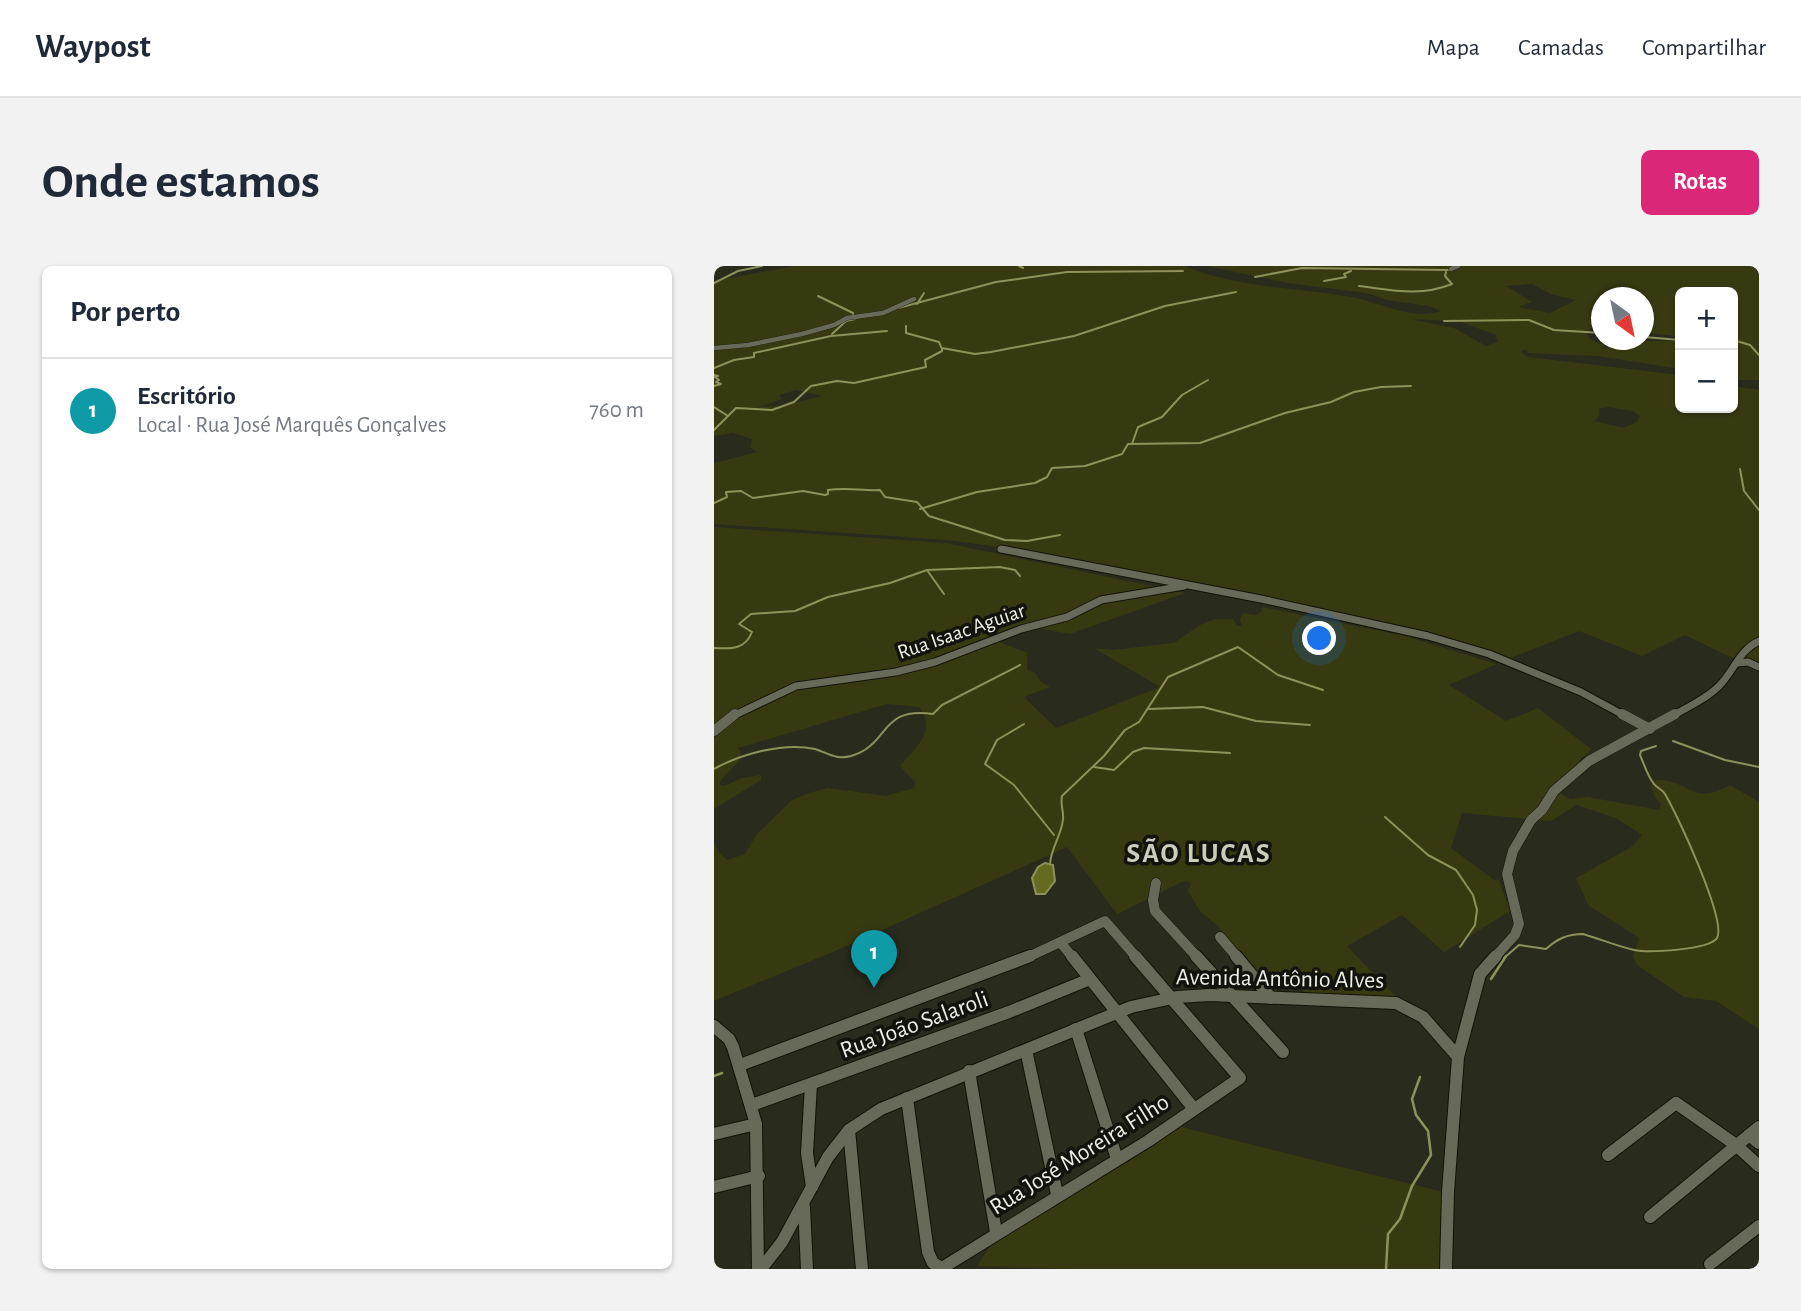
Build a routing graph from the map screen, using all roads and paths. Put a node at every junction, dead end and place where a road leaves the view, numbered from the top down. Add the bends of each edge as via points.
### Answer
1 (1458, 266) edge
2 (1451, 269) dead end
3 (914, 299) dead end
4 (714, 348) edge
5 (1001, 549) dead end
6 (1186, 586) junction
7 (1759, 641) edge
8 (1737, 663) junction
9 (1759, 667) edge
10 (1650, 729) junction
11 (714, 731) edge
12 (1156, 883) dead end
13 (1220, 937) dead end
14 (1061, 943) junction
15 (1090, 979) junction
16 (1230, 996) junction
17 (1169, 998) junction
18 (1271, 998) junction
19 (1116, 1013) junction
20 (714, 1026) edge
21 (1076, 1029) junction
22 (1026, 1050) junction
23 (1283, 1052) dead end
24 (1458, 1057) junction
25 (740, 1065) junction
26 (968, 1071) junction
27 (811, 1084) junction
28 (906, 1098) junction
29 (752, 1105) junction
30 (1194, 1109) junction
31 (756, 1124) junction
32 (849, 1130) junction
33 (714, 1134) edge
34 (1756, 1135) edge
35 (1736, 1145) junction
36 (1608, 1155) dead end
37 (1116, 1159) junction
38 (1759, 1166) edge
39 (759, 1176) junction
40 (714, 1186) edge
41 (813, 1189) junction
42 (1057, 1194) junction
43 (804, 1205) junction
44 (1650, 1217) dead end
45 (1759, 1226) edge
46 (996, 1232) junction
47 (1710, 1264) dead end
48 (942, 1268) edge
49 (760, 1269) edge
50 (807, 1269) edge
51 (862, 1269) edge
52 (1446, 1269) edge

1 - 2 street
3 - 4 street via 883,313 847,318 802,334
5 - 6 street
6 - 10 street via 1402,630 1489,654 1581,692
6 - 11 street, Rua Isaac Aguiar via 1101,600 1067,617 935,662 796,686 738,710
7 - 8 street via 1748,646
8 - 9 street
8 - 10 street via 1720,685 1699,701
10 - 24 street via 1589,761 1554,791 1523,831 1507,874 1519,924 1515,935 1480,974
12 - 16 street via 1155,911
13 - 18 street
14 - 15 street
14 - 17 street via 1104,921
14 - 25 street
15 - 19 street
15 - 27 street, Rua João Salaroli
16 - 17 street, Avenida Antônio Alves
16 - 18 street, Avenida Antônio Alves
16 - 23 street
17 - 19 street, Avenida Antônio Alves
17 - 30 street, Rua José Moreira Filho via 1240,1078
18 - 24 street, Avenida Antônio Alves via 1405,1006 1423,1017
19 - 21 street, Avenida Antônio Alves
19 - 30 street
20 - 25 street via 729,1038
21 - 22 street, Avenida Antônio Alves
21 - 37 street
22 - 26 street, Avenida Antônio Alves
22 - 42 street
24 - 52 street
25 - 29 street
26 - 28 street, Avenida Antônio Alves
26 - 46 street
27 - 29 street, Rua João Salaroli
27 - 41 street via 807,1153
28 - 32 street, Avenida Antônio Alves
28 - 48 street via 928,1252
29 - 31 street
30 - 37 street, Rua José Moreira Filho
31 - 33 street
31 - 39 street
32 - 41 street, Avenida Antônio Alves via 828,1157
32 - 51 street
34 - 35 street
35 - 36 street via 1676,1103
35 - 38 street
35 - 44 street
37 - 42 street, Rua José Moreira Filho
39 - 40 street
39 - 49 street
41 - 43 street, Avenida Antônio Alves
42 - 46 street, Rua José Moreira Filho
43 - 49 street, Avenida Antônio Alves
43 - 50 street
45 - 47 street
46 - 48 street, Rua José Moreira Filho

